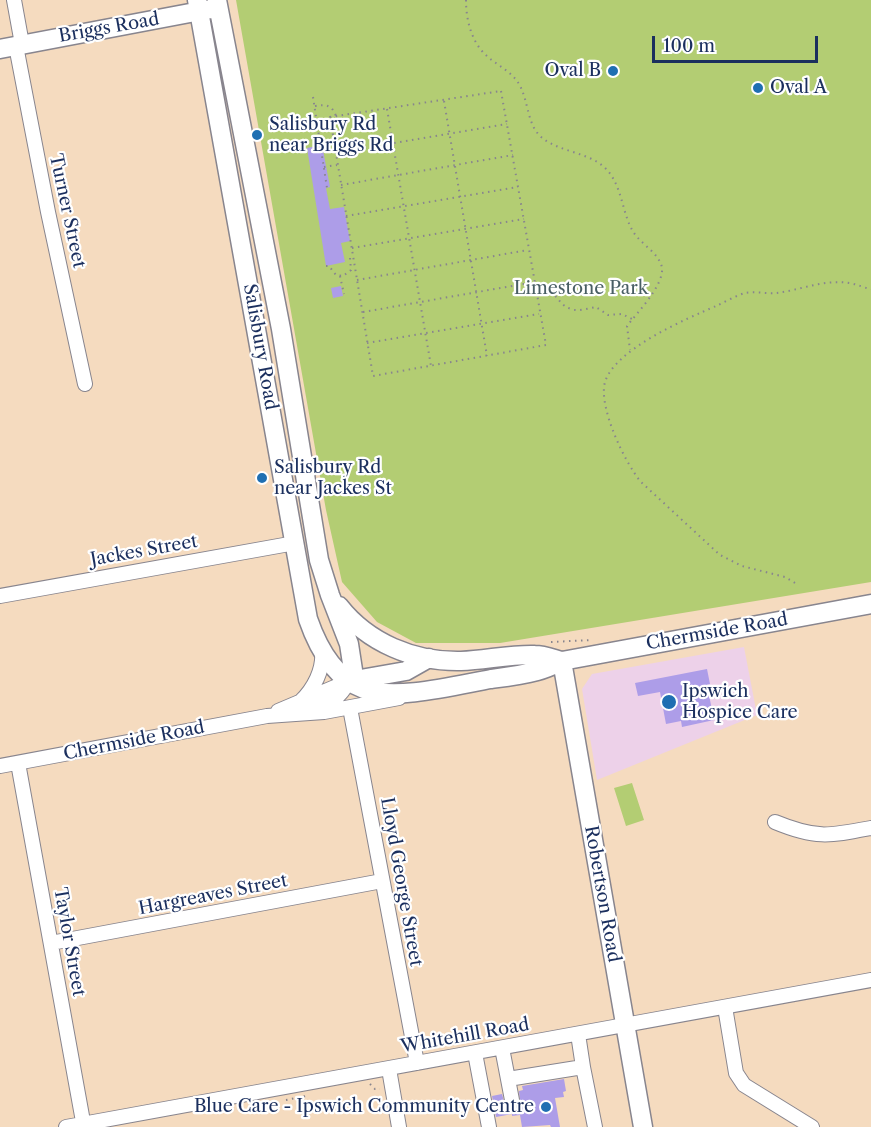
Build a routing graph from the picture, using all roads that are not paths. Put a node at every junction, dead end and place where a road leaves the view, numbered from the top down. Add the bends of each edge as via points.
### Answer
1 (14, 0) edge
2 (218, 4) edge
3 (198, 6) edge
4 (13, 46) edge
5 (85, 384) dead end
6 (316, 540) junction
7 (295, 543) junction
8 (326, 585) junction
9 (0, 596) edge
10 (871, 604) edge
11 (322, 651) junction
12 (432, 658) junction
13 (562, 661) junction
14 (349, 681) junction
15 (433, 689) junction
16 (298, 708) junction
17 (350, 708) junction
18 (18, 763) junction
19 (0, 766) edge
20 (775, 822) dead end
21 (871, 828) edge
22 (382, 882) junction
23 (51, 943) junction
24 (871, 980) edge
25 (725, 1007) junction
26 (625, 1025) junction
27 (578, 1034) junction
28 (502, 1048) junction
29 (475, 1053) junction
30 (417, 1063) junction
31 (583, 1067) junction
32 (389, 1069) junction
33 (508, 1080) junction
34 (512, 1100) dead end
35 (83, 1125) edge
36 (66, 1127) edge
37 (399, 1127) edge
38 (489, 1127) edge
39 (595, 1127) edge
40 (643, 1127) edge
41 (812, 1127) edge

1 - 4 street, Turner Street
2 - 3 main road, Briggs Road
2 - 6 main road, Salisbury Road via 281,329
3 - 4 main road, Briggs Road
3 - 7 main road, Salisbury Road
4 - 5 street, Turner Street
6 - 7 main road
6 - 8 main road, Salisbury Road
7 - 9 street, Jackes Street
7 - 11 main road, Salisbury Road via 309,619
8 - 12 main road, Salisbury Road via 347,616 371,637 400,651
8 - 14 main road, Salisbury Road via 349,644 353,670
10 - 13 main road, Chermside Road
11 - 14 main road, Salisbury Road
11 - 16 street via 320,670
12 - 13 main road, Chermside Road via 460,661 537,655
12 - 14 main road, Chermside Road via 406,671
13 - 15 main road, Chermside Road via 537,671
13 - 26 main road, Robertson Road
14 - 15 main road, Salisbury Road via 384,693
14 - 16 street, Chermside Road
15 - 17 street, Chermside Road
16 - 17 street, Chermside Road via 324,712
16 - 18 street, Chermside Road
17 - 22 street, Lloyd George Street
18 - 19 street, Chermside Road
18 - 23 street, Taylor Street
20 - 21 street via 812,835
22 - 23 street, Hargreaves Street
22 - 30 street, Lloyd George Street
23 - 35 street, Taylor Street
24 - 25 street, Whitehill Road
25 - 26 street, Whitehill Road
25 - 41 street via 736,1073 744,1085
26 - 27 street, Whitehill Road
26 - 40 main road, Robertson Road
27 - 28 street, Whitehill Road
27 - 31 street
28 - 29 street, Whitehill Road
28 - 33 street
29 - 30 street, Whitehill Road
29 - 38 street
30 - 32 street, Whitehill Road
31 - 33 street
31 - 39 street
32 - 35 street, Whitehill Road
32 - 37 street
33 - 34 street
35 - 36 street, Whitehill Road

